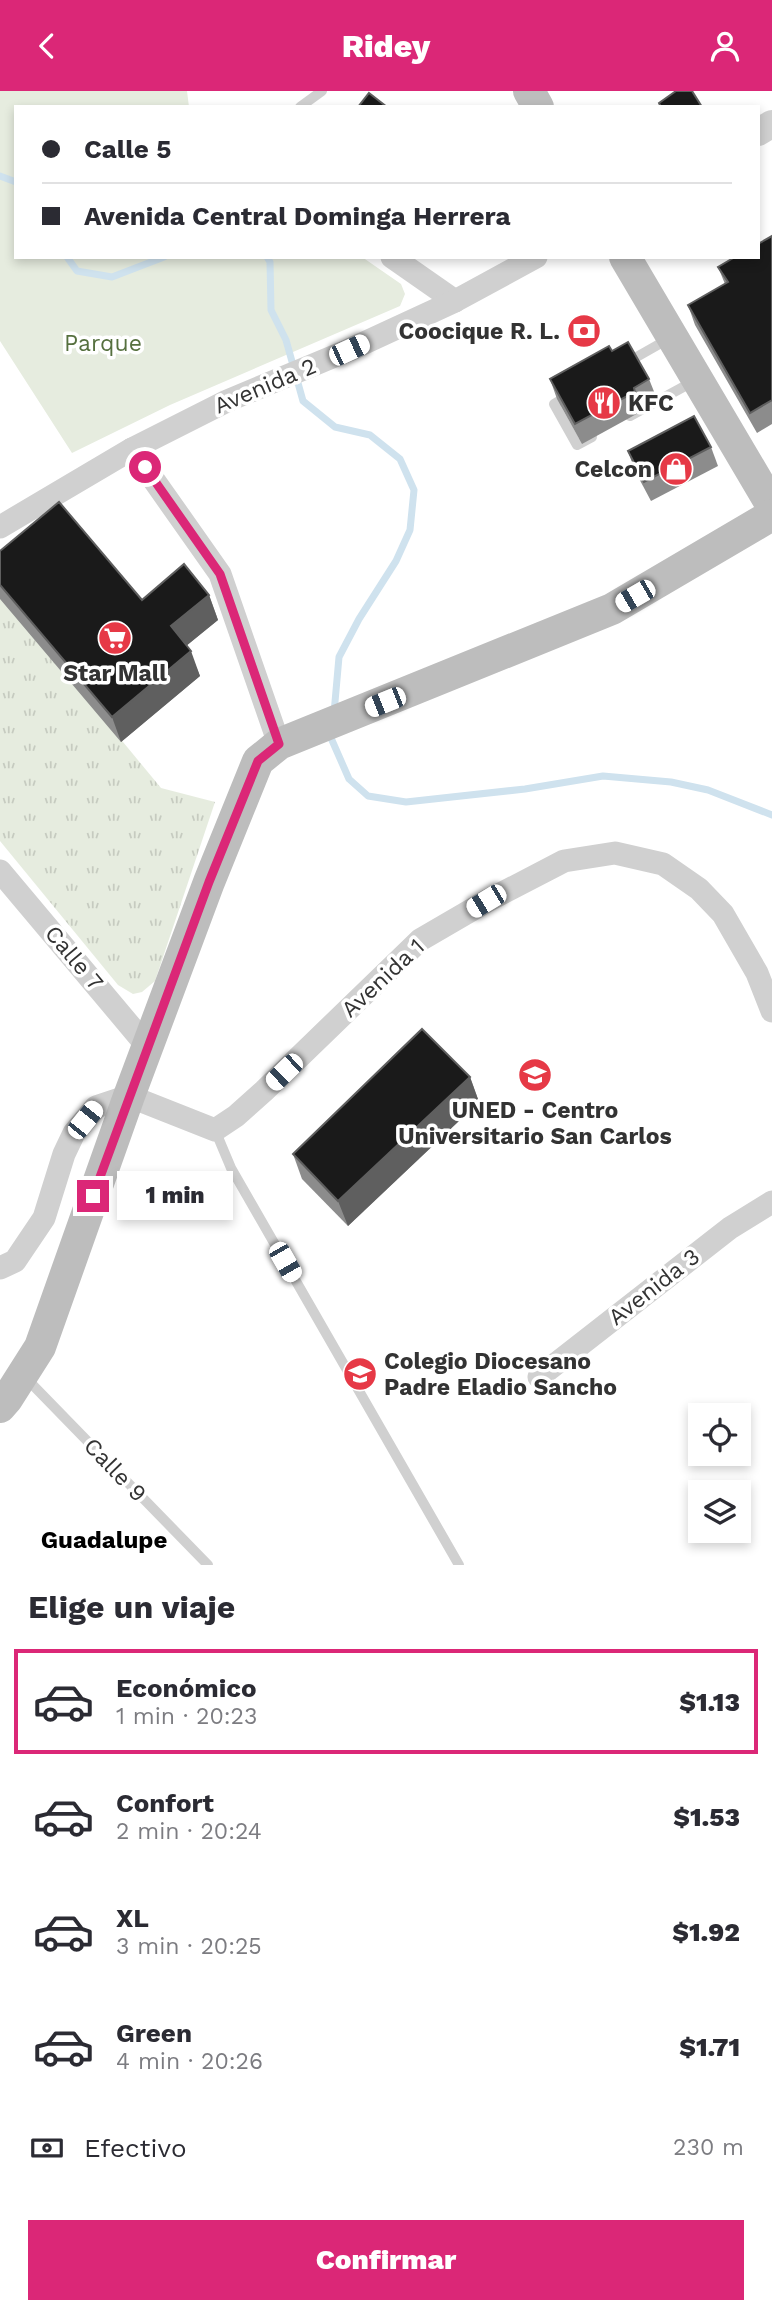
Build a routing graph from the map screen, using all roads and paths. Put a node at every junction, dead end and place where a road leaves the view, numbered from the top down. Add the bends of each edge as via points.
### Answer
1 (321, 91) edge
2 (303, 105) edge
3 (395, 259) edge
4 (532, 259) edge
5 (626, 259) edge
6 (455, 300) junction
7 (672, 336) junction
8 (613, 370) edge
9 (697, 379) junction
10 (578, 390) edge
11 (625, 419) dead end
12 (601, 432) dead end
13 (132, 449) junction
14 (772, 506) edge
15 (772, 515) edge
16 (0, 527) edge
17 (292, 739) junction
18 (0, 871) edge
19 (772, 1011) edge
20 (147, 1046) junction
21 (129, 1096) junction
22 (215, 1130) junction
23 (772, 1202) edge
24 (0, 1268) edge
25 (23, 1374) junction
26 (539, 1377) dead end
27 (0, 1407) edge
28 (208, 1565) edge
29 (459, 1565) edge

1 - 2 lane
3 - 6 street
4 - 6 street, Avenida 2
5 - 7 main road
6 - 13 street, Avenida 2 via 227,401
7 - 8 lane
7 - 9 main road
9 - 11 lane
9 - 14 main road
10 - 12 lane via 554,404 577,445
13 - 16 street, Avenida 2
13 - 17 street via 220,574
15 - 17 main road via 612,609
17 - 20 main road via 258,761
18 - 20 street, Calle 7
19 - 22 street, Avenida 1 via 757,973 723,914 699,889 663,864 615,853 564,861 420,940 264,1091
20 - 21 main road
21 - 22 street
21 - 24 street via 96,1107 74,1133 44,1218 15,1261
21 - 25 main road via 40,1347
22 - 29 lane via 231,1168
23 - 26 street, Avenida 3 via 730,1228
25 - 27 main road
25 - 28 lane, Calle 9

